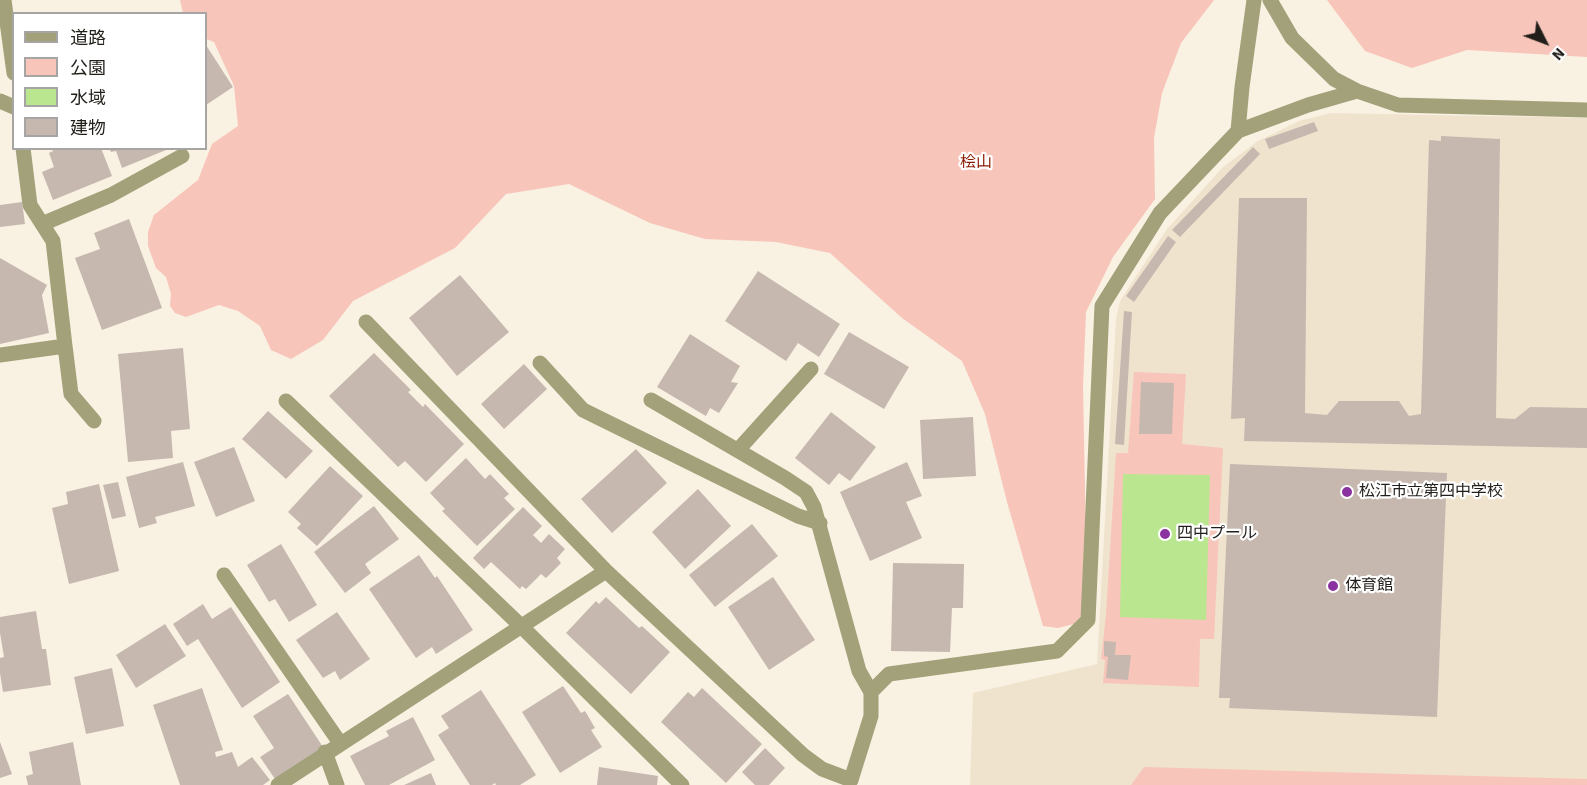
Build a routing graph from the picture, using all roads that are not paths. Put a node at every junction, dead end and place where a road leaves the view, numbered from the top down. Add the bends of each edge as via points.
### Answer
1 (4, 0) edge
2 (1254, 0) edge
3 (1269, 0) edge
4 (12, 58) edge
5 (1357, 90) junction
6 (1587, 110) edge
7 (1238, 131) junction
8 (23, 150) edge
9 (182, 156) dead end
10 (42, 224) junction
11 (366, 322) dead end
12 (65, 346) junction
13 (0, 355) edge
14 (540, 363) dead end
15 (811, 369) dead end
16 (651, 400) dead end
17 (286, 401) dead end
18 (94, 421) dead end
19 (738, 450) junction
20 (820, 523) junction
21 (606, 571) junction
22 (224, 575) dead end
23 (521, 626) junction
24 (871, 692) junction
25 (340, 743) junction
26 (326, 752) junction
27 (851, 782) edge
28 (278, 785) edge
29 (338, 785) edge
30 (682, 785) edge

1 - 4 street
2 - 7 street
3 - 5 street via 1292,38 1334,79
5 - 6 street via 1398,105
5 - 7 street
7 - 24 street via 1160,213 1102,306 1088,620 1057,651 889,674
8 - 10 street via 30,205
9 - 10 street via 111,195
10 - 12 street via 53,241
11 - 21 street
12 - 13 street
12 - 18 street via 71,393
14 - 20 street via 583,410 798,516
15 - 19 street
16 - 19 street
17 - 23 street
19 - 20 street via 806,492
20 - 24 street via 859,671
21 - 23 street
21 - 27 street via 803,755
22 - 25 street
23 - 25 street
23 - 30 street
24 - 27 street via 871,716
25 - 26 street
26 - 28 street
26 - 29 street

